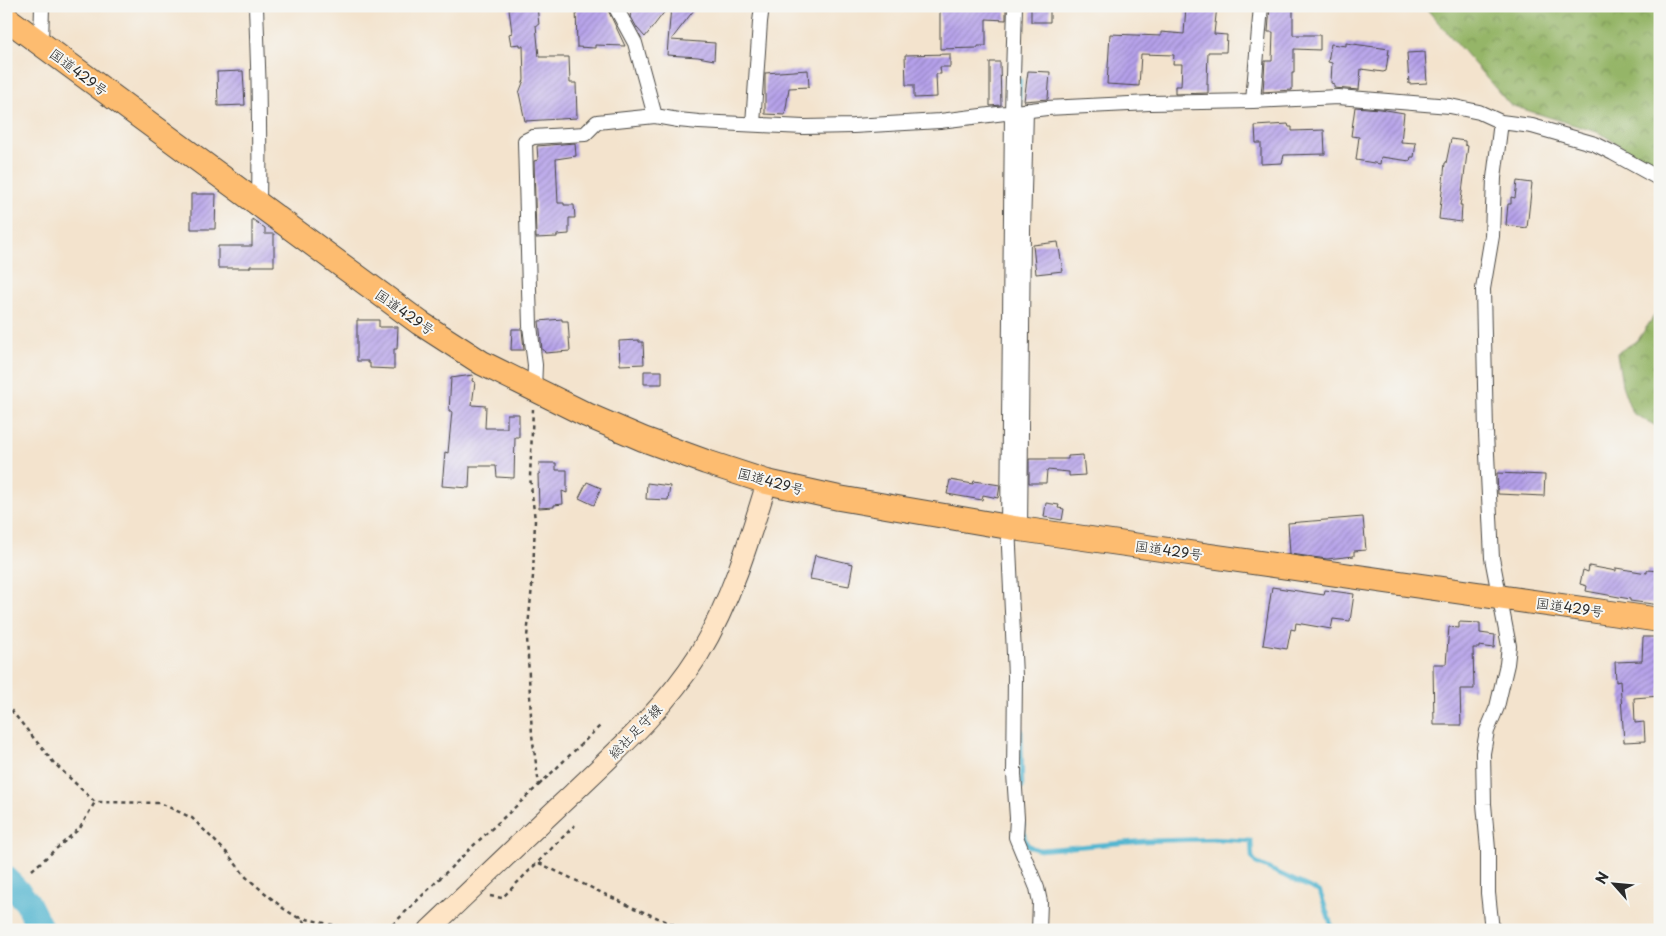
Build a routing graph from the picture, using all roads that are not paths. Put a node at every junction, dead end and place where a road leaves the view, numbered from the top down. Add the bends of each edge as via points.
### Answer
1 (42, 6) edge
2 (256, 6) edge
3 (615, 6) edge
4 (762, 6) edge
5 (1015, 6) edge
6 (1261, 6) edge
7 (6, 18) edge
8 (41, 44) junction
9 (1253, 102) junction
10 (1019, 111) junction
11 (656, 116) junction
12 (1501, 122) junction
13 (753, 124) junction
14 (1660, 179) edge
15 (259, 206) junction
16 (534, 390) junction
17 (767, 482) junction
18 (1013, 527) junction
19 (1498, 597) junction
20 (1660, 620) edge
21 (429, 930) edge
22 (1039, 930) edge
23 (1492, 930) edge

1 - 8 street
2 - 15 street
3 - 11 street via 635,43
4 - 13 street
5 - 10 street
6 - 9 street
7 - 8 highway, 国道429号
8 - 15 highway, 国道429号
9 - 10 street via 1150,103
9 - 12 street via 1338,97 1450,106 1479,112
10 - 13 street via 940,121 853,126
10 - 18 street via 1023,232
11 - 13 street
11 - 16 street via 597,122 585,134 533,137 525,141
12 - 14 street via 1532,126 1595,144
12 - 19 street via 1494,178 1492,236 1483,289 1490,530
15 - 16 highway, 国道429号 via 420,323 482,363
16 - 17 highway, 国道429号 via 644,439
17 - 18 highway, 国道429号 via 839,498
17 - 21 main road, 総社足守線 via 729,597 699,654 666,699 626,743
18 - 19 highway, 国道429号
18 - 22 street via 1016,837 1037,888
19 - 20 highway, 国道429号
19 - 23 street via 1509,646 1483,753

